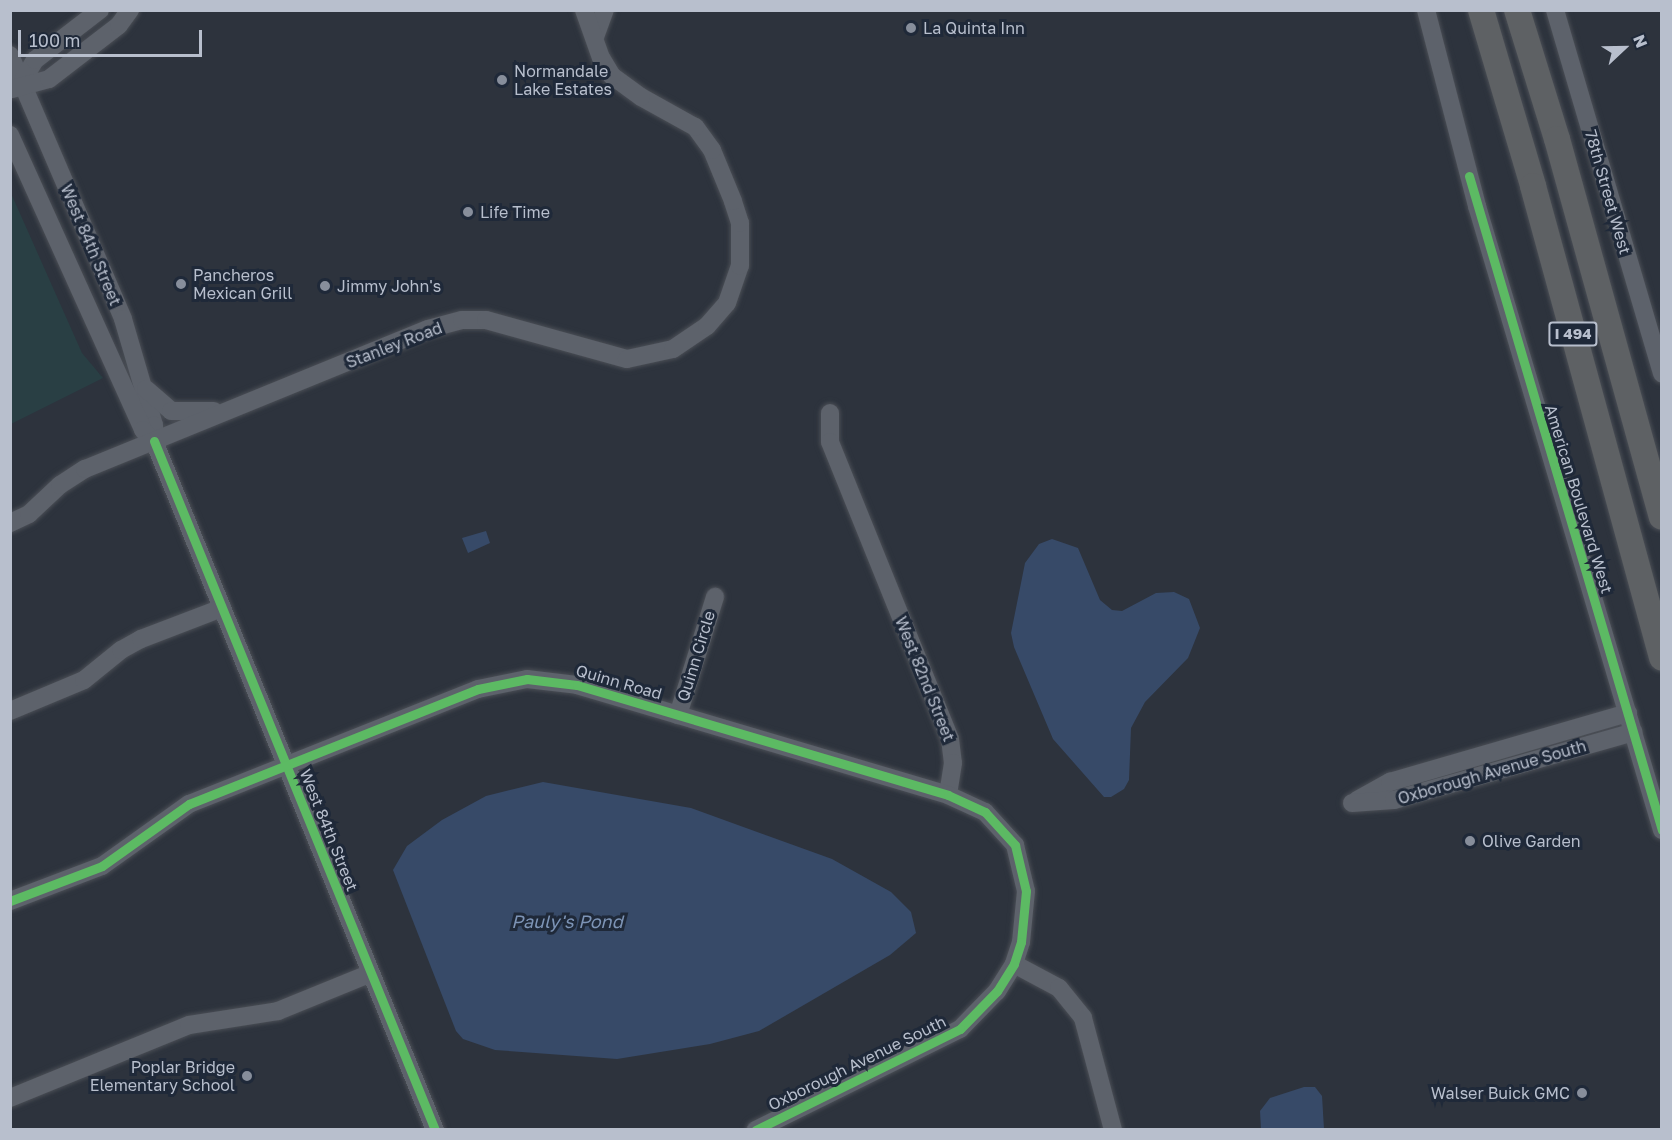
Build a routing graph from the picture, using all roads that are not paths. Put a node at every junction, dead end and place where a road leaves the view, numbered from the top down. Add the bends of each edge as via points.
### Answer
1 (100, 10) edge
2 (130, 10) edge
3 (604, 10) edge
4 (1426, 10) edge
5 (1481, 10) edge
6 (1517, 10) edge
7 (1555, 10) edge
8 (589, 20) edge
9 (10, 55) edge
10 (16, 87) edge
11 (10, 135) edge
12 (1662, 374) edge
13 (143, 385) junction
14 (229, 410) junction
15 (830, 413) dead end
16 (154, 441) junction
17 (1662, 517) edge
18 (10, 523) edge
19 (715, 597) dead end
20 (222, 608) junction
21 (1662, 658) edge
22 (10, 711) edge
23 (1628, 713) junction
24 (678, 715) junction
25 (1634, 732) junction
26 (286, 765) junction
27 (948, 795) junction
28 (1662, 830) edge
29 (10, 901) edge
30 (1014, 964) junction
31 (371, 973) junction
32 (10, 1098) edge
33 (435, 1130) edge
34 (756, 1130) edge
35 (1113, 1130) edge

1 - 10 street via 35,60
2 - 10 street via 118,25 49,79
3 - 8 street
4 - 23 street, American Boulevard West via 1469,176
5 - 21 highway, I 494
6 - 17 highway, I 494
7 - 12 street, 78th Street West
8 - 14 street, Stanley Road via 600,58 612,76 641,98 683,118 705,138 740,223 740,266 735,288 712,321 692,339 650,356 627,359 602,355 506,324 462,320 428,329
9 - 10 street, West 84th Street
10 - 13 street, West 84th Street via 107,281
11 - 16 street, West 84th Street via 143,430
13 - 14 street via 171,411
13 - 16 street, West 84th Street
14 - 16 street, Stanley Road
15 - 27 street, West 82nd Street via 830,442 950,739 953,763
16 - 18 street, Stanley Road via 72,476 40,506
16 - 20 street, West 84th Street
19 - 24 street, Quinn Circle
20 - 22 street via 141,639 84,680
20 - 26 street, West 84th Street
23 - 25 street, American Boulevard West
23 - 25 street, Oxborough Avenue South via 1390,782 1352,803 1394,800
24 - 26 street, Quinn Road via 552,680 502,682
24 - 27 street, Quinn Road
25 - 28 street, American Boulevard West
26 - 29 street, Quinn Road via 173,812 102,866
26 - 31 street, West 84th Street
27 - 30 street via 985,812 1015,845 1026,891 1026,916
30 - 34 street, Oxborough Avenue South via 997,991 960,1029
30 - 35 street via 1059,988 1083,1018
31 - 32 street via 278,1011 189,1025
31 - 33 street, West 84th Street

